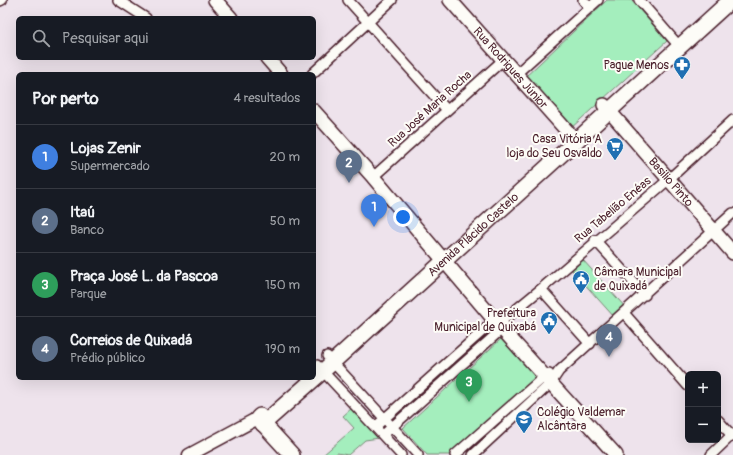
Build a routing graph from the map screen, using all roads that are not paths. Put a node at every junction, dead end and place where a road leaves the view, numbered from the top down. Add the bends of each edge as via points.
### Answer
1 (215, 0) edge
2 (348, 0) edge
3 (392, 0) edge
4 (450, 0) edge
5 (583, 0) edge
6 (598, 0) edge
7 (638, 0) edge
8 (718, 0) edge
9 (731, 0) edge
10 (123, 1) edge
11 (590, 8) junction
12 (143, 16) edge
13 (229, 16) edge
14 (368, 22) junction
15 (677, 43) junction
16 (268, 60) edge
17 (504, 60) junction
18 (279, 72) edge
19 (314, 72) edge
20 (516, 74) junction
21 (606, 108) junction
22 (447, 110) junction
23 (316, 113) edge
24 (733, 120) edge
25 (574, 138) junction
26 (373, 177) junction
27 (668, 180) junction
28 (733, 213) edge
29 (713, 232) junction
30 (596, 240) junction
31 (733, 253) edge
32 (441, 258) junction
33 (542, 289) junction
34 (645, 295) junction
35 (624, 314) junction
36 (502, 322) junction
37 (590, 344) junction
38 (323, 364) edge
39 (548, 379) junction
40 (300, 380) edge
41 (305, 380) edge
42 (685, 383) edge
43 (384, 418) junction
44 (260, 421) junction
45 (721, 423) edge
46 (375, 426) junction
47 (392, 427) junction
48 (383, 435) junction
49 (733, 435) edge
50 (206, 452) edge
51 (189, 455) edge
52 (292, 455) edge
53 (401, 455) edge
54 (418, 455) edge
55 (455, 455) edge
56 (473, 455) edge
57 (616, 455) edge
58 (711, 455) edge

1 - 13 main road
2 - 14 street
3 - 14 street
4 - 17 main road, Rua Rodrigues Júnior
5 - 11 street
6 - 11 street
7 - 15 street
8 - 15 main road, Avenida Plácido Castelo
9 - 15 main road, Avenida Plácido Castelo
10 - 12 street
11 - 20 street
14 - 19 street
14 - 22 street
15 - 21 main road, Avenida Plácido Castelo
16 - 18 main road
17 - 20 main road, Rua Rodrigues Júnior
17 - 22 street, Rua José Maria Rocha
20 - 25 main road, Rua Rodrigues Júnior
21 - 25 main road, Avenida Plácido Castelo
21 - 27 main road, Basilio Pinto
22 - 26 street, Rua José Maria Rocha
23 - 26 main road
24 - 27 street, Rua Tabelião Enéas
25 - 32 main road, Avenida Plácido Castelo
26 - 32 main road
27 - 29 main road, Basilio Pinto
27 - 30 street, Rua Tabelião Enéas
28 - 29 street
29 - 31 main road, Basilio Pinto
29 - 34 street
30 - 33 street, Rua Tabelião Enéas
30 - 34 street
32 - 36 main road
32 - 38 main road, Avenida Plácido Castelo
33 - 36 street, Rua Tabelião Enéas
33 - 37 street
34 - 35 street
35 - 37 street
35 - 42 street
36 - 39 main road
36 - 43 street
36 - 47 street
37 - 39 street
38 - 43 street
38 - 46 street
39 - 55 street
39 - 56 street
39 - 57 main road
40 - 44 main road, Avenida Plácido Castelo
41 - 44 main road, Avenida Plácido Castelo
43 - 46 street
43 - 47 street
44 - 50 street, Avenida Plácido Castelo
44 - 52 main road
45 - 49 street
46 - 48 street
47 - 48 street
47 - 54 street
48 - 53 street
49 - 58 street
50 - 51 street, Avenida Plácido Castelo

